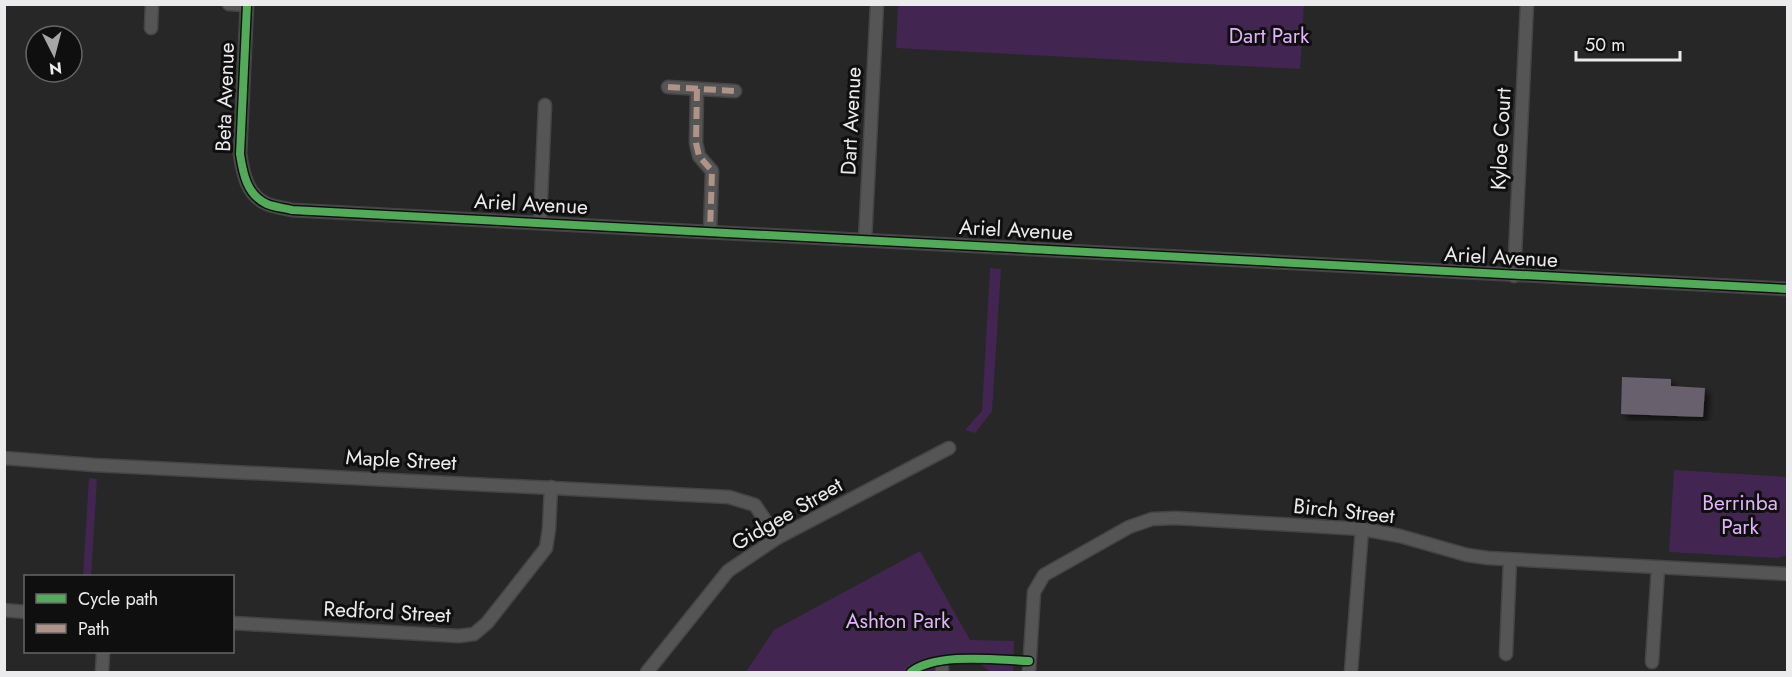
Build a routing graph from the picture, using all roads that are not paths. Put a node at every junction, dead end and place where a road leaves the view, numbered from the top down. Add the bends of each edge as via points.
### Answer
1 (152, 4) edge
2 (229, 4) edge
3 (877, 4) edge
4 (1527, 4) edge
5 (246, 5) edge
6 (151, 28) dead end
7 (669, 87) dead end
8 (698, 89) junction
9 (735, 91) dead end
10 (545, 105) dead end
11 (249, 189) joint
12 (540, 222) junction
13 (710, 232) junction
14 (865, 240) junction
15 (1514, 276) junction
16 (1788, 289) edge
17 (949, 448) dead end
18 (4, 458) edge
19 (550, 487) junction
20 (1362, 529) junction
21 (777, 538) junction
22 (1510, 560) junction
23 (1658, 567) junction
24 (1788, 574) edge
25 (4, 610) edge
26 (24, 612) edge
27 (234, 623) edge
28 (103, 653) edge
29 (1506, 654) dead end
30 (1652, 662) dead end
31 (102, 672) edge
32 (647, 672) edge
33 (1029, 672) edge
34 (1351, 672) edge

1 - 6 street
2 - 5 street
3 - 14 street, Dart Avenue
4 - 15 street, Kyloe Court
5 - 11 street, Beta Avenue via 240,154
7 - 8 street
8 - 9 street
8 - 13 street via 696,143 699,156 712,171
10 - 12 street
11 - 12 street, Ariel Avenue via 266,204 292,210
12 - 13 street, Ariel Avenue
13 - 14 street, Ariel Avenue
14 - 15 street, Ariel Avenue
15 - 16 street, Ariel Avenue
17 - 21 street, Gidgee Street
18 - 19 street, Maple Street
19 - 21 street, Maple Street via 729,497 755,505
19 - 27 street, Redford Street via 546,548 474,634
20 - 22 street, Birch Street via 1467,555
20 - 33 street, Birch Street via 1168,518 1129,527 1044,575 1037,584
20 - 34 street
21 - 32 street, Gidgee Street via 728,571
22 - 23 street, Birch Street
22 - 29 street
23 - 24 street, Birch Street
23 - 30 street
25 - 26 street
28 - 31 street

